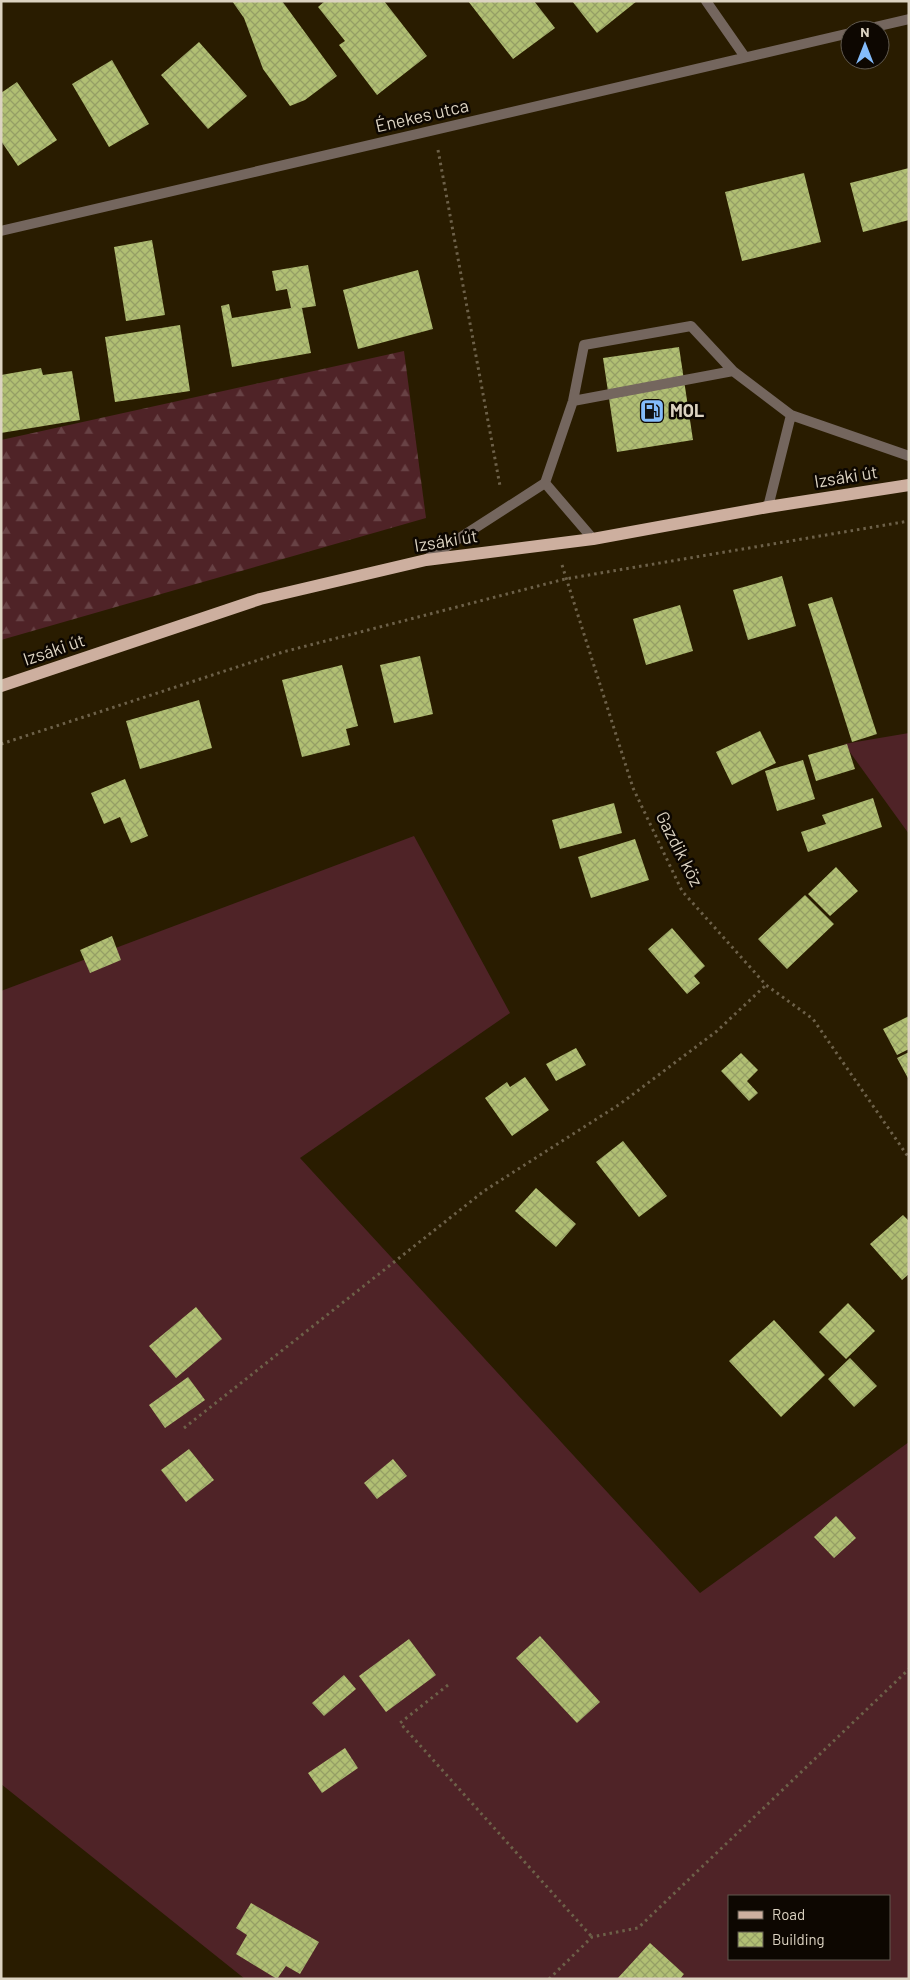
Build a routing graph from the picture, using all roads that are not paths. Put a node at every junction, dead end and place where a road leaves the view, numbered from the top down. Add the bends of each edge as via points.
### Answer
1 (706, 1) edge
2 (909, 19) edge
3 (890, 23) edge
4 (840, 35) edge
5 (745, 57) junction
6 (1, 231) edge
7 (733, 371) junction
8 (573, 401) junction
9 (791, 415) junction
10 (909, 456) edge
11 (545, 483) junction
12 (909, 485) edge
13 (768, 507) junction
14 (593, 539) junction
15 (426, 560) junction
16 (1, 686) edge

1 - 5 street
2 - 3 street
4 - 5 street, Énekes utca
5 - 6 street, Énekes utca
7 - 8 street
7 - 8 street via 691,326 584,345
7 - 9 street
8 - 11 street
9 - 10 street
9 - 13 street
11 - 14 street
11 - 15 street
12 - 13 main road, Izsáki út
13 - 14 main road, Izsáki út
14 - 15 main road, Izsáki út
15 - 16 main road, Izsáki út via 260,599

